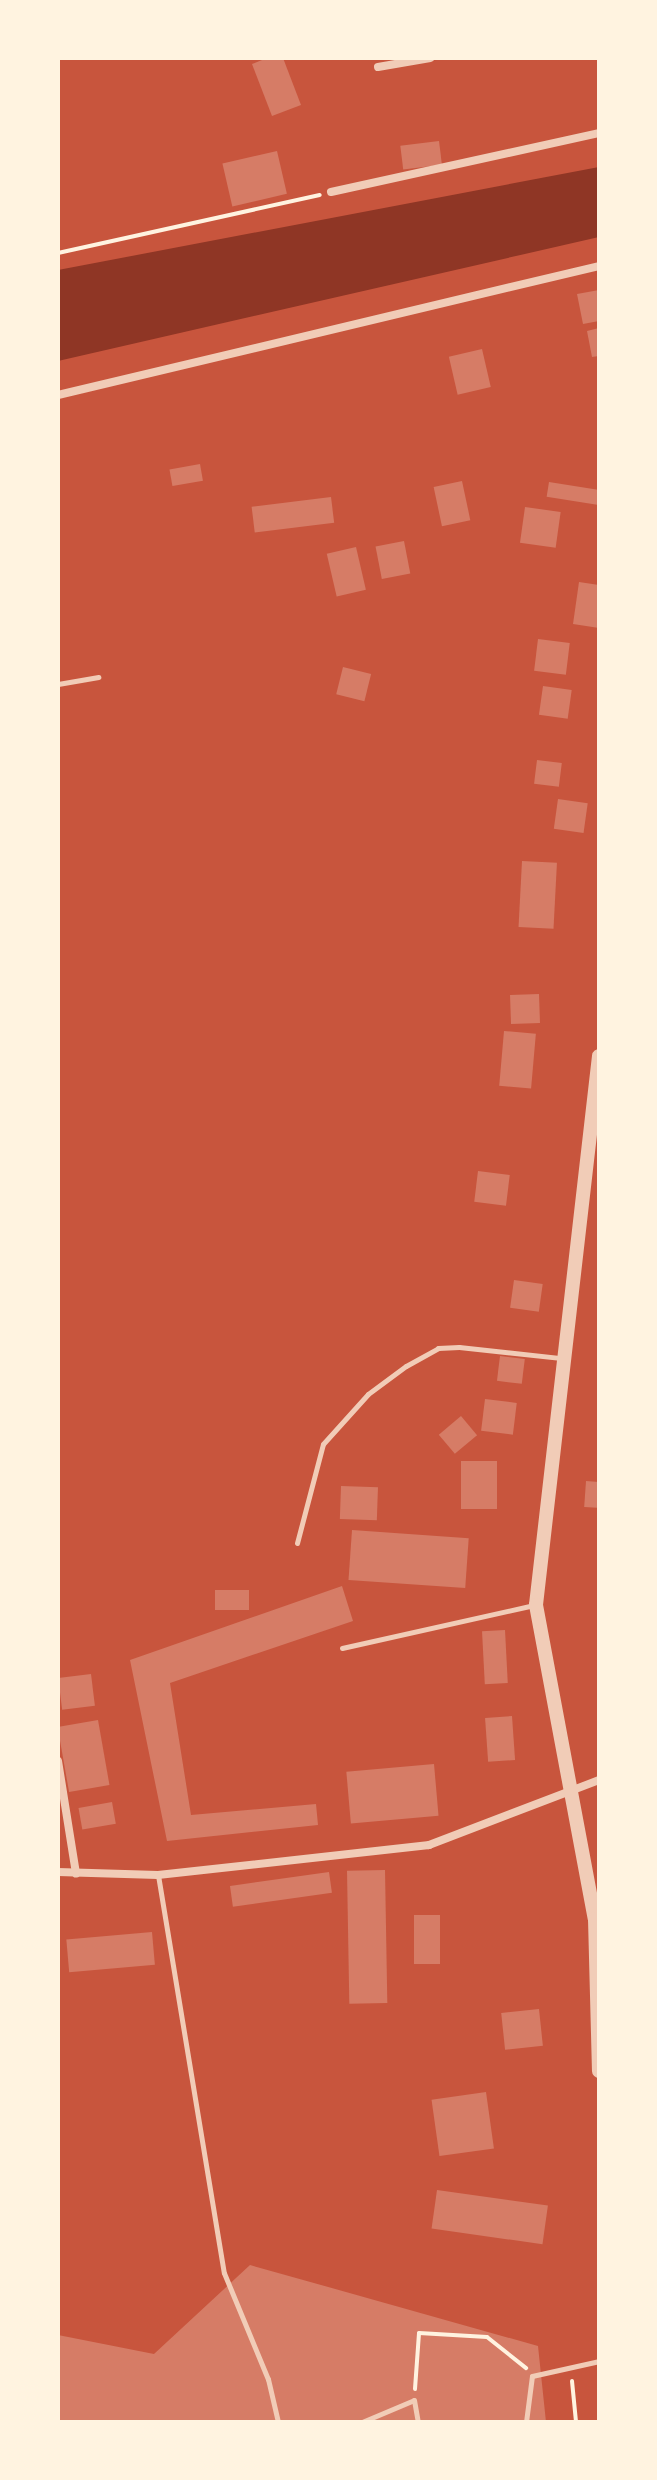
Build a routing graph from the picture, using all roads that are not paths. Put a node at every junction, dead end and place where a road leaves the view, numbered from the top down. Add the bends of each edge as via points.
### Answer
1 (430, 58) edge
2 (378, 67) dead end
3 (599, 133) edge
4 (331, 192) road end
5 (599, 266) edge
6 (58, 395) edge
7 (98, 677) dead end
8 (58, 684) edge
9 (599, 1056) edge
10 (561, 1358) junction
11 (297, 1543) dead end
12 (536, 1605) junction
13 (342, 1648) dead end
14 (58, 1761) edge
15 (599, 1780) edge
16 (567, 1788) junction
17 (58, 1872) edge
18 (76, 1874) junction
19 (158, 1875) junction
20 (599, 2071) edge
21 (599, 2361) edge
22 (278, 2422) edge
23 (362, 2422) edge
24 (418, 2422) edge
25 (526, 2422) edge

1 - 2 street
3 - 4 street
5 - 6 street
7 - 8 lane
9 - 10 street
10 - 11 lane via 438,1348 406,1366 368,1394 323,1444
10 - 12 street
12 - 13 lane
12 - 16 street
14 - 18 street
15 - 16 street
16 - 19 street via 429,1845
16 - 20 street via 595,1919
17 - 18 street
18 - 19 street
19 - 22 lane via 224,2273 268,2379
21 - 25 lane via 532,2376
23 - 24 lane via 414,2400

